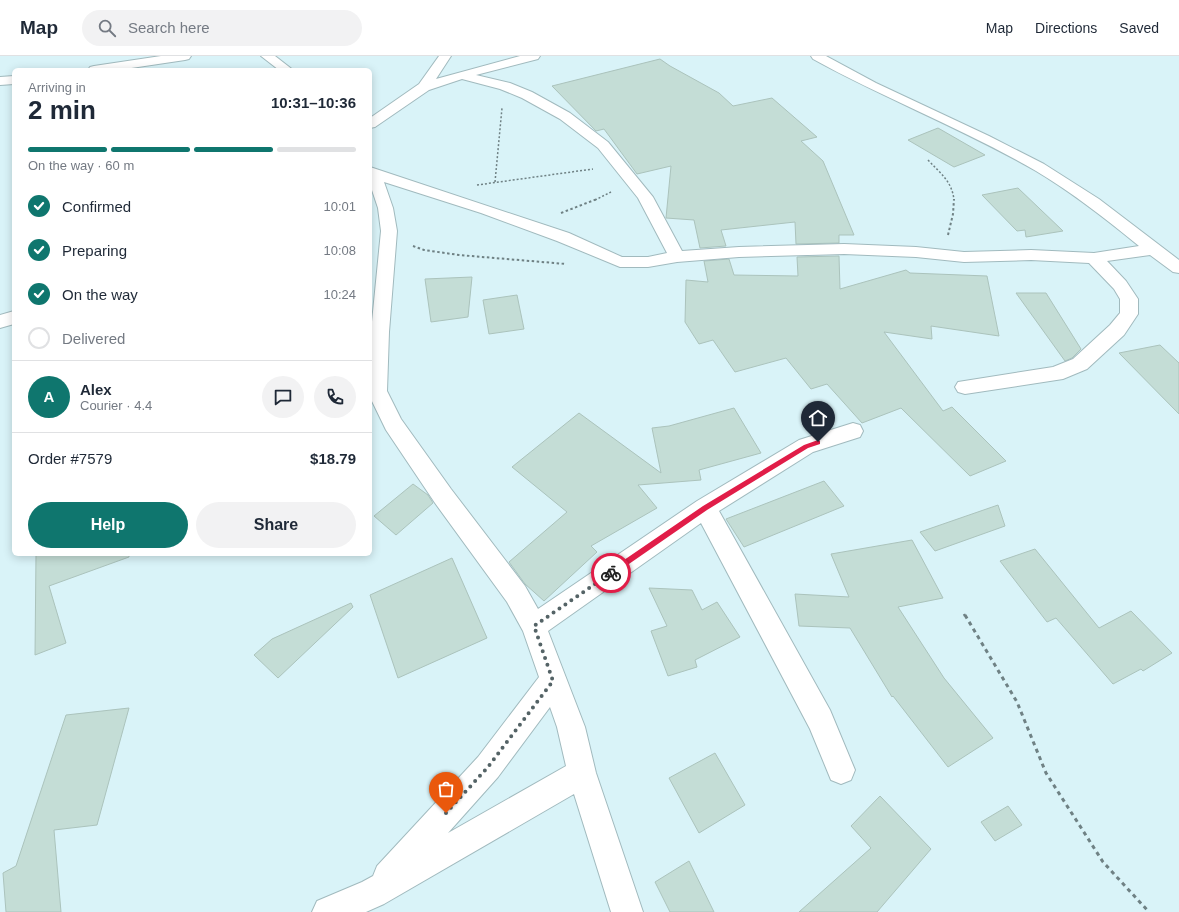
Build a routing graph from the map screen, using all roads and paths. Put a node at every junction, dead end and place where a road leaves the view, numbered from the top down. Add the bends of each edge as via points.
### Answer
1 (185, 56) edge
2 (267, 56) edge
3 (445, 56) edge
4 (534, 56) edge
5 (817, 56) edge
6 (107, 68) edge
7 (284, 68) edge
8 (461, 74) junction
9 (12, 80) edge
10 (0, 81) edge
11 (505, 86) junction
12 (424, 87) junction
13 (372, 123) edge
14 (928, 160) dead end
15 (618, 166) junction
16 (372, 172) edge
17 (372, 174) edge
18 (629, 178) junction
19 (495, 182) junction
20 (434, 193) junction
21 (522, 222) junction
22 (390, 238) junction
23 (1153, 249) junction
24 (944, 255) junction
25 (677, 257) junction
26 (1094, 258) junction
27 (568, 264) dead end
28 (1179, 268) edge
29 (965, 387) dead end
30 (853, 431) dead end
31 (705, 508) junction
32 (964, 614) dead end
33 (534, 626) junction
34 (553, 681) junction
35 (841, 770) dead end
36 (582, 773) junction
37 (374, 893) junction
38 (328, 912) edge
39 (627, 912) edge
40 (1149, 912) edge

1 - 6 street
2 - 7 street
3 - 12 street
4 - 8 street
5 - 23 street via 1039,167 1086,197
8 - 11 street
8 - 12 street
9 - 10 street
11 - 15 street via 565,116 603,146
11 - 19 path
12 - 13 street
14 - 24 path via 948,181 952,190 954,206
15 - 18 street
15 - 19 path
16 - 20 street
17 - 22 street via 387,208
18 - 21 path via 607,195 588,204
18 - 25 street via 645,197
19 - 20 path
20 - 21 street
21 - 25 street via 620,262 648,262
22 - 27 path via 431,251
22 - 33 street via 383,293 377,391 393,424 516,594
23 - 26 street
23 - 28 street
24 - 25 street via 844,249 739,252
24 - 26 street
26 - 29 street via 1120,285 1129,299 1129,314 1117,330 1080,364 1056,374
30 - 31 street via 806,446
31 - 33 street
31 - 35 street via 820,720
32 - 40 path via 1017,702 1046,773 1103,862
33 - 34 street
34 - 36 street via 571,727
34 - 37 street via 488,767
36 - 37 street
36 - 39 street
37 - 38 street

